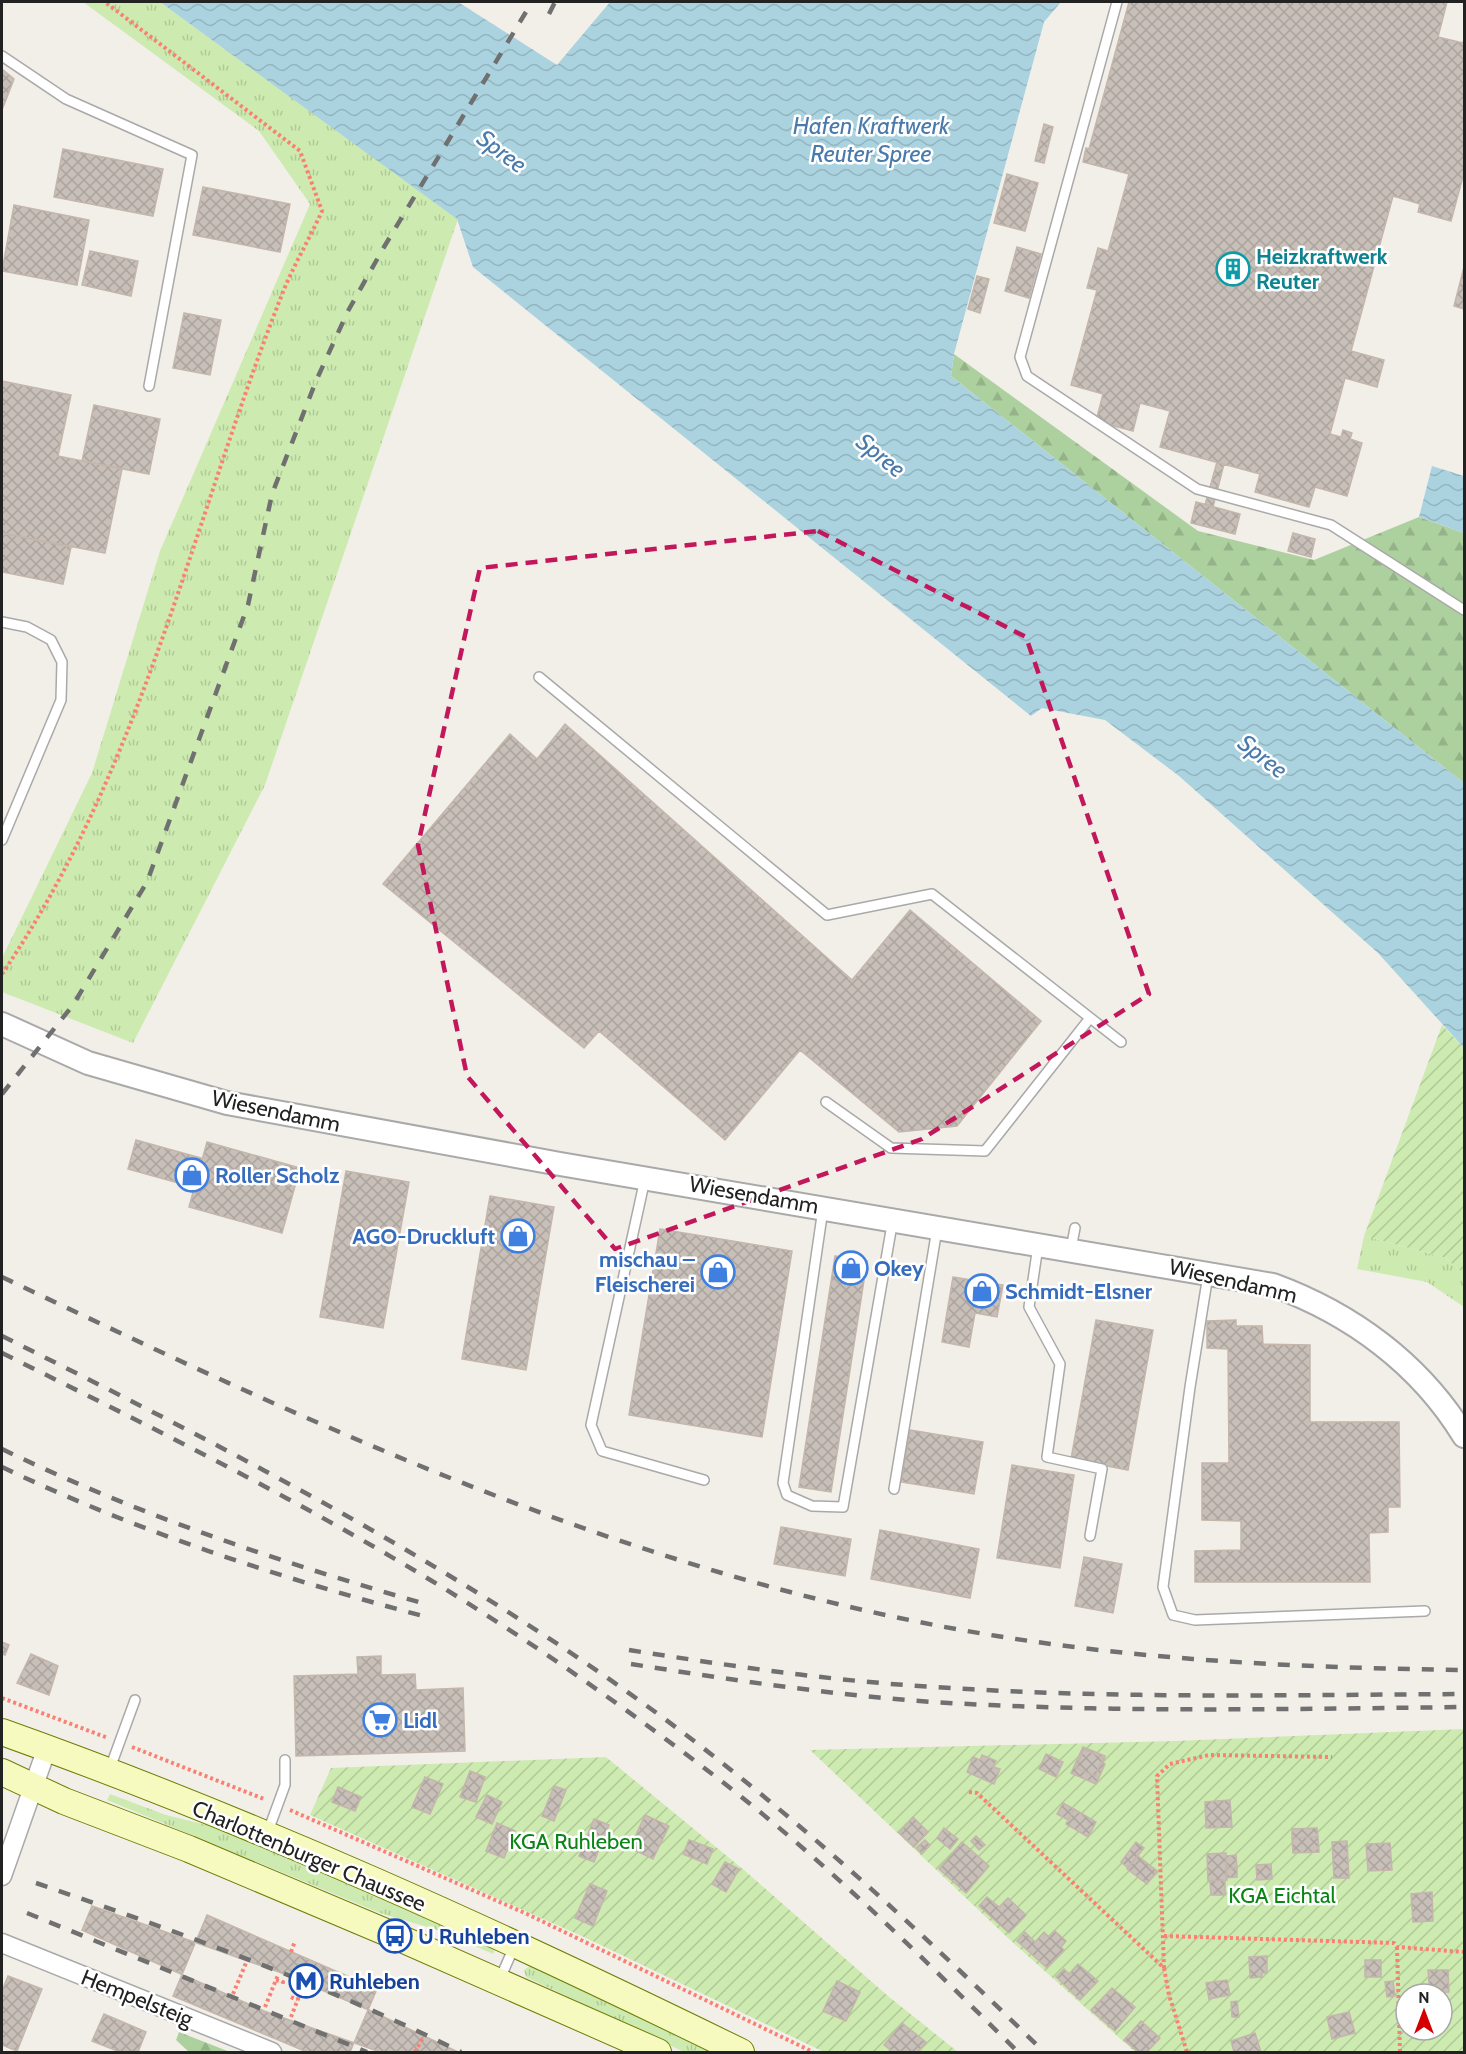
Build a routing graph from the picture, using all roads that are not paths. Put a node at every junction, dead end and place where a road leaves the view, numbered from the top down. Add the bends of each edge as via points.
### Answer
1 (1117, 2) edge
2 (2, 56) edge
3 (148, 386) dead end
4 (1464, 610) edge
5 (2, 622) edge
6 (539, 677) dead end
7 (2, 840) edge
8 (1090, 1018) junction
9 (2, 1024) edge
10 (1121, 1042) dead end
11 (826, 1102) dead end
12 (645, 1177) junction
13 (823, 1207) junction
14 (893, 1219) junction
15 (937, 1226) junction
16 (1038, 1244) junction
17 (1208, 1272) junction
18 (1464, 1436) edge
19 (705, 1480) dead end
20 (894, 1489) dead end
21 (1090, 1536) dead end
22 (1425, 1611) dead end
23 (135, 1701) dead end
24 (2, 1732) edge
25 (47, 1748) junction
26 (285, 1760) dead end
27 (2, 1772) edge
28 (108, 1772) junction
29 (35, 1787) junction
30 (266, 1836) junction
31 (2, 1876) edge
32 (2, 1943) edge
33 (515, 1945) junction
34 (499, 1981) junction
35 (272, 2052) edge
36 (658, 2052) edge
37 (741, 2052) edge

1 - 4 lane via 1020,357 1027,376 1197,489 1331,525
2 - 3 lane via 66,99 192,155
5 - 7 lane via 27,627 51,640 62,662 61,700
6 - 8 lane via 827,915 932,894
8 - 10 lane
8 - 11 lane via 985,1151 891,1148
9 - 12 street, Wiesendamm via 88,1063 226,1102
12 - 13 street, Wiesendamm
12 - 19 lane via 591,1425 602,1451
13 - 14 street, Wiesendamm
13 - 14 lane via 783,1484 787,1495 812,1506 843,1507
14 - 15 street, Wiesendamm
15 - 16 street, Wiesendamm
15 - 20 lane
16 - 17 street, Wiesendamm via 1073,1238
16 - 21 lane via 1029,1307 1060,1364 1047,1457 1102,1469
17 - 18 street, Wiesendamm via 1273,1285 1311,1299 1345,1318 1413,1371
17 - 22 lane via 1163,1587 1173,1614 1195,1620
23 - 28 lane
24 - 25 main road, Charlottenburger Chaussee
25 - 28 main road, Charlottenburger Chaussee
25 - 29 street
26 - 30 lane via 285,1785
27 - 29 main road, Charlottenburger Chaussee
28 - 30 main road, Charlottenburger Chaussee
29 - 31 street
29 - 34 main road, Charlottenburger Chaussee
30 - 33 main road, Charlottenburger Chaussee
32 - 35 street, Hempelsteig
33 - 34 lane
33 - 37 main road, Charlottenburger Chaussee
34 - 36 main road, Charlottenburger Chaussee

